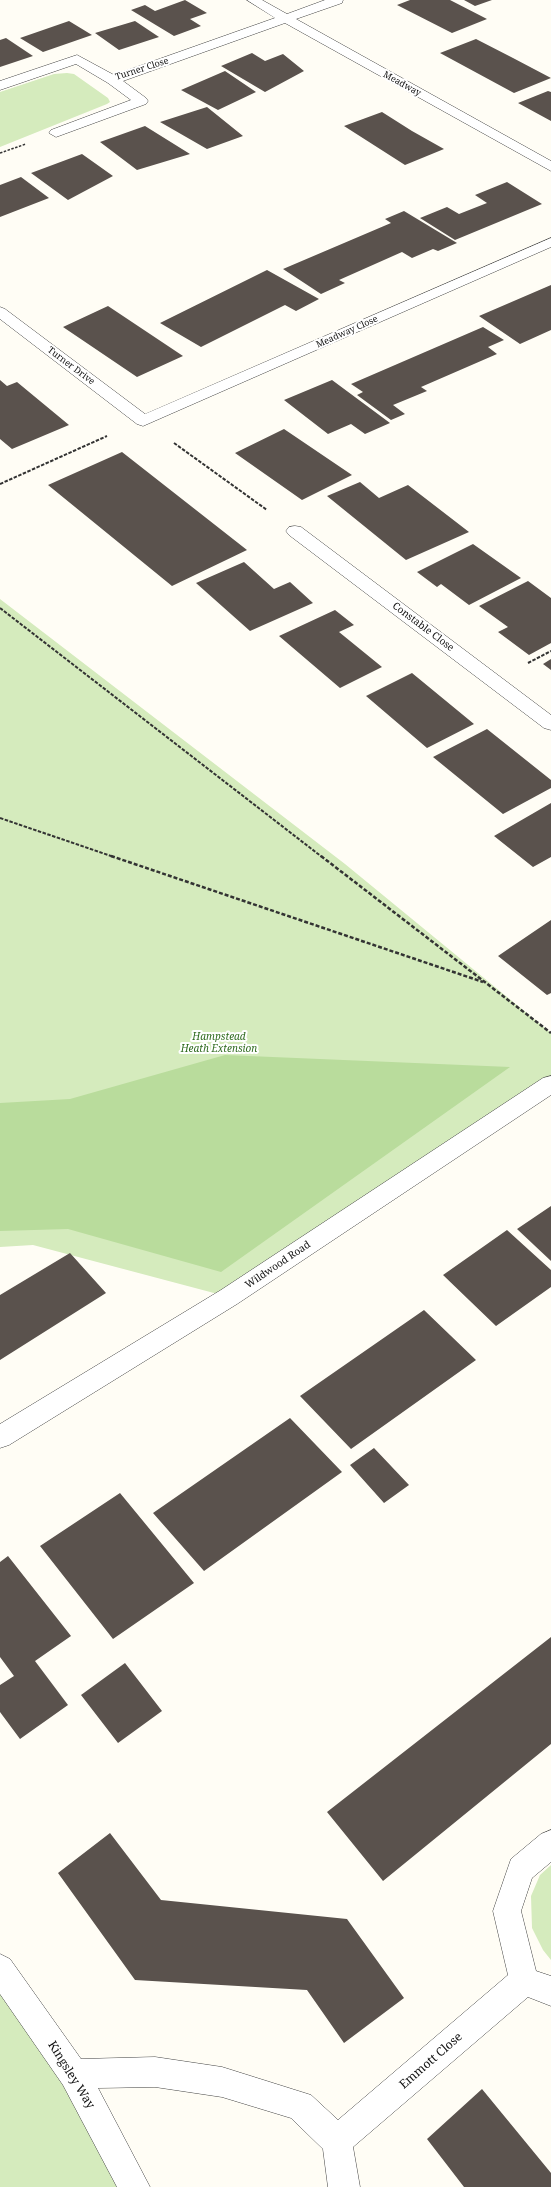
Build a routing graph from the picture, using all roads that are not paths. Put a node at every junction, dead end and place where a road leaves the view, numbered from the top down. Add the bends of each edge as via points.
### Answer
1 (253, 0) edge
2 (338, 0) edge
3 (286, 19) junction
4 (113, 80) junction
5 (0, 86) edge
6 (56, 133) dead end
7 (551, 167) edge
8 (551, 242) edge
9 (0, 312) edge
10 (143, 421) joint
11 (295, 531) road end
12 (551, 724) edge
13 (551, 1084) edge
14 (0, 1437) edge
15 (551, 1844) edge
16 (0, 1969) edge
17 (524, 1981) junction
18 (551, 1991) edge
19 (74, 2074) junction
20 (337, 2141) junction
21 (134, 2187) edge
22 (344, 2187) edge

1 - 3 street, Meadway
2 - 3 street, Turner Close
3 - 4 street, Turner Close
3 - 7 street, Meadway
4 - 5 street, Turner Close via 77,60
4 - 6 street via 141,101
8 - 10 street, Meadway Close
9 - 10 street, Turner Drive
11 - 12 street, Constable Close
13 - 14 street, Wildwood Road via 229,1298
15 - 17 street via 521,1869 507,1911
16 - 19 street, Kingsley Way
17 - 18 street
17 - 20 street, Emmott Close
19 - 20 street via 155,2072 222,2082 300,2106
19 - 21 street, Kingsley Way
20 - 22 street

